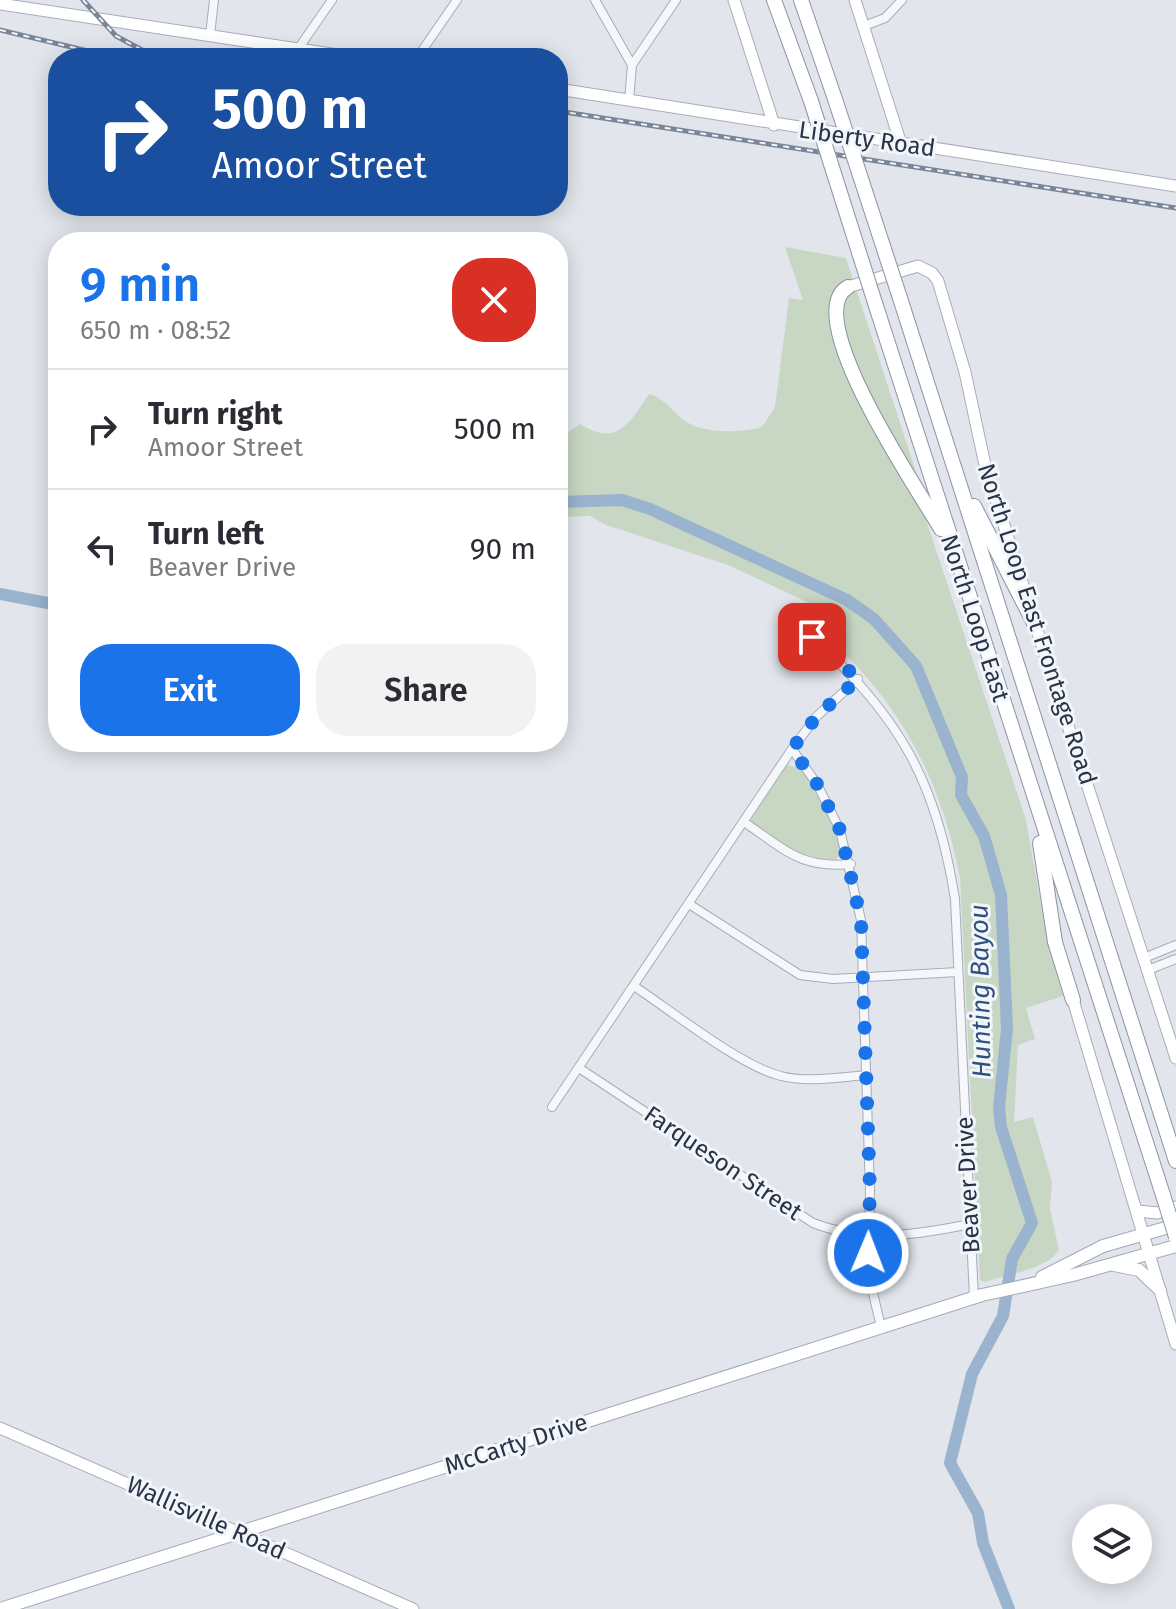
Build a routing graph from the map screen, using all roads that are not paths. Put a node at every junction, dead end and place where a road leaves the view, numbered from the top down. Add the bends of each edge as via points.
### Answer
1 (214, 0) edge
2 (332, 0) edge
3 (457, 0) edge
4 (595, 0) edge
5 (676, 0) edge
6 (734, 0) edge
7 (774, 0) edge
8 (801, 0) edge
9 (812, 0) edge
10 (855, 0) edge
11 (902, 0) edge
12 (0, 4) edge
13 (864, 26) junction
14 (210, 35) junction
15 (292, 48) edge
16 (299, 48) edge
17 (424, 48) edge
18 (822, 54) junction
19 (632, 65) junction
20 (568, 91) edge
21 (629, 101) junction
22 (774, 125) junction
23 (901, 144) junction
24 (1176, 186) edge
25 (848, 287) joint
26 (956, 470) junction
27 (955, 553) junction
28 (1036, 627) junction
29 (812, 637) dead end
30 (858, 679) junction
31 (792, 749) junction
32 (1038, 815) junction
33 (744, 822) junction
34 (851, 864) junction
35 (689, 904) junction
36 (1176, 945) edge
37 (1144, 958) junction
38 (1176, 959) edge
39 (1148, 970) junction
40 (958, 972) junction
41 (864, 977) junction
42 (634, 986) junction
43 (1073, 1000) joint
44 (1176, 1058) edge
45 (579, 1068) junction
46 (867, 1075) junction
47 (552, 1107) dead end
48 (1176, 1161) edge
49 (1176, 1207) edge
50 (1138, 1211) junction
51 (970, 1224) junction
52 (1176, 1225) edge
53 (868, 1235) junction
54 (1144, 1235) junction
55 (1176, 1237) edge
56 (1176, 1246) edge
57 (1151, 1254) junction
58 (1111, 1264) junction
59 (1032, 1282) junction
60 (1160, 1290) junction
61 (978, 1296) junction
62 (881, 1327) junction
63 (1176, 1344) edge
64 (0, 1428) edge
65 (242, 1532) junction
66 (0, 1609) edge
67 (413, 1609) edge

1 - 14 street
2 - 16 street
3 - 17 street
4 - 19 street
5 - 19 street
6 - 22 main road
7 - 27 highway, North Loop East, bridge
8 - 18 highway, North Loop East
9 - 18 highway
10 - 13 main road
11 - 13 street via 885,18
12 - 14 main road
13 - 23 main road
14 - 15 main road
18 - 26 highway, North Loop East, bridge
19 - 21 street
20 - 21 main road, Liberty Road
21 - 22 main road, Liberty Road
22 - 23 main road, Liberty Road
23 - 24 main road, Liberty Road
25 - 27 highway via 835,312 851,369 883,437
25 - 28 main road, North Loop East Frontage Road via 918,266 938,281 985,465
26 - 28 highway
26 - 48 highway, North Loop East
27 - 32 highway, North Loop East
28 - 37 main road, North Loop East Frontage Road
29 - 30 street, Beaver Drive
30 - 31 street via 817,716
30 - 40 street, Beaver Drive via 884,710 927,786 946,843
31 - 33 street
31 - 34 street via 831,809
32 - 43 highway via 1046,900
32 - 55 highway, North Loop East, bridge
33 - 34 street via 800,860 820,867
33 - 35 street
34 - 41 street
35 - 41 street via 800,975
35 - 42 street
36 - 37 street
37 - 39 main road, North Loop East Frontage Road
38 - 39 street
39 - 44 main road, North Loop East Frontage Road
40 - 41 street
40 - 51 street, Beaver Drive
41 - 46 street
42 - 45 street
42 - 46 street via 769,1072 802,1079
43 - 50 main road
45 - 47 street
45 - 53 street, Farqueson Street via 813,1223
46 - 53 street
49 - 50 main road
50 - 54 main road
51 - 53 street, Farqueson Street via 914,1235
51 - 61 street, Beaver Drive
52 - 54 main road, McCarty Drive
53 - 62 street via 870,1285
54 - 57 main road
54 - 59 main road, McCarty Drive via 1103,1246
56 - 57 main road, McCarty Drive
57 - 58 main road, McCarty Drive
57 - 60 main road
58 - 59 main road, McCarty Drive
58 - 60 main road via 1145,1273
59 - 61 main road, McCarty Drive
60 - 63 main road
61 - 62 main road, McCarty Drive
62 - 65 main road, McCarty Drive
64 - 65 main road, Wallisville Road
65 - 66 main road, McCarty Drive
65 - 67 main road, Wallisville Road

